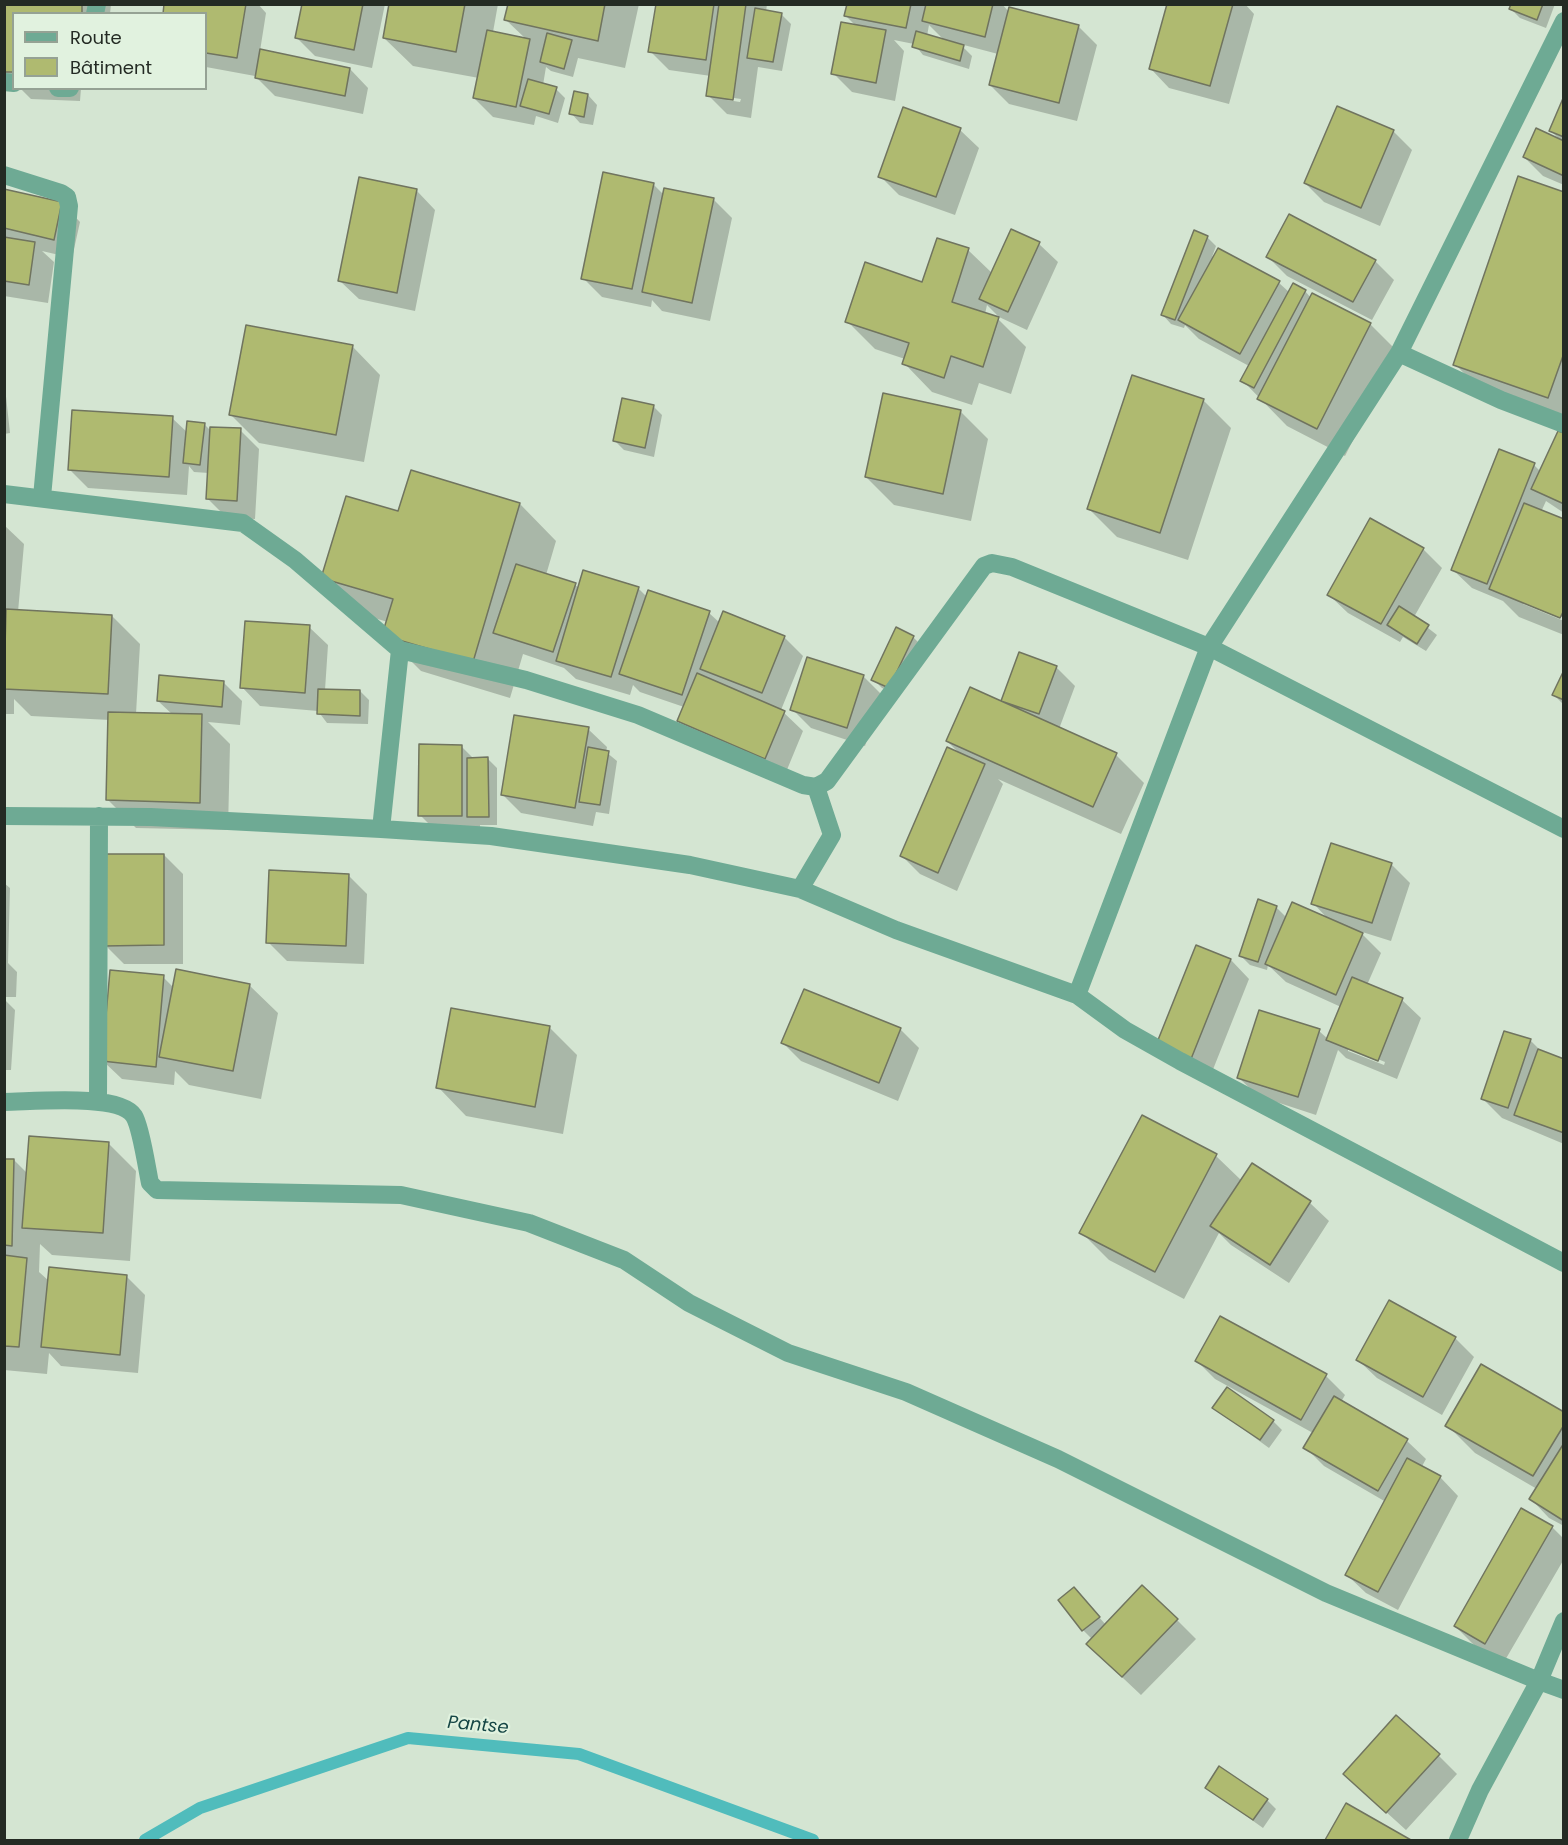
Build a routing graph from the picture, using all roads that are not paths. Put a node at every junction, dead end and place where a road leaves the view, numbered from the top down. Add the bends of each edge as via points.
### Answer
1 (1563, 21) edge
2 (4, 175) edge
3 (1399, 354) junction
4 (1563, 424) edge
5 (4, 494) edge
6 (42, 497) junction
7 (1209, 647) junction
8 (400, 650) junction
9 (816, 787) junction
10 (4, 816) edge
11 (99, 816) junction
12 (381, 829) junction
13 (1563, 829) edge
14 (800, 889) junction
15 (1077, 995) junction
16 (4, 1102) edge
17 (98, 1102) junction
18 (1563, 1263) edge
19 (1563, 1621) edge
20 (1539, 1681) junction
21 (1563, 1690) edge
22 (1458, 1840) edge

1 - 3 street
2 - 6 street via 61,193 67,197 69,206
3 - 4 street
3 - 7 street
5 - 6 street
6 - 8 street via 243,523 295,560
7 - 9 street via 1012,567 992,563 984,566 827,781
7 - 13 street
7 - 15 street
8 - 9 street via 526,680 638,715 803,786
8 - 12 street
9 - 14 street via 832,835
10 - 11 street
11 - 12 street
11 - 17 street
12 - 14 street via 503,838 690,865
14 - 15 street via 896,930
15 - 18 street via 1125,1030 1180,1061
16 - 17 street
17 - 20 street via 119,1105 134,1116 150,1183 157,1190 401,1195 529,1222 624,1260 689,1303 788,1353 906,1392 1058,1459 1326,1593
19 - 20 street
20 - 21 street
20 - 22 street via 1480,1790

